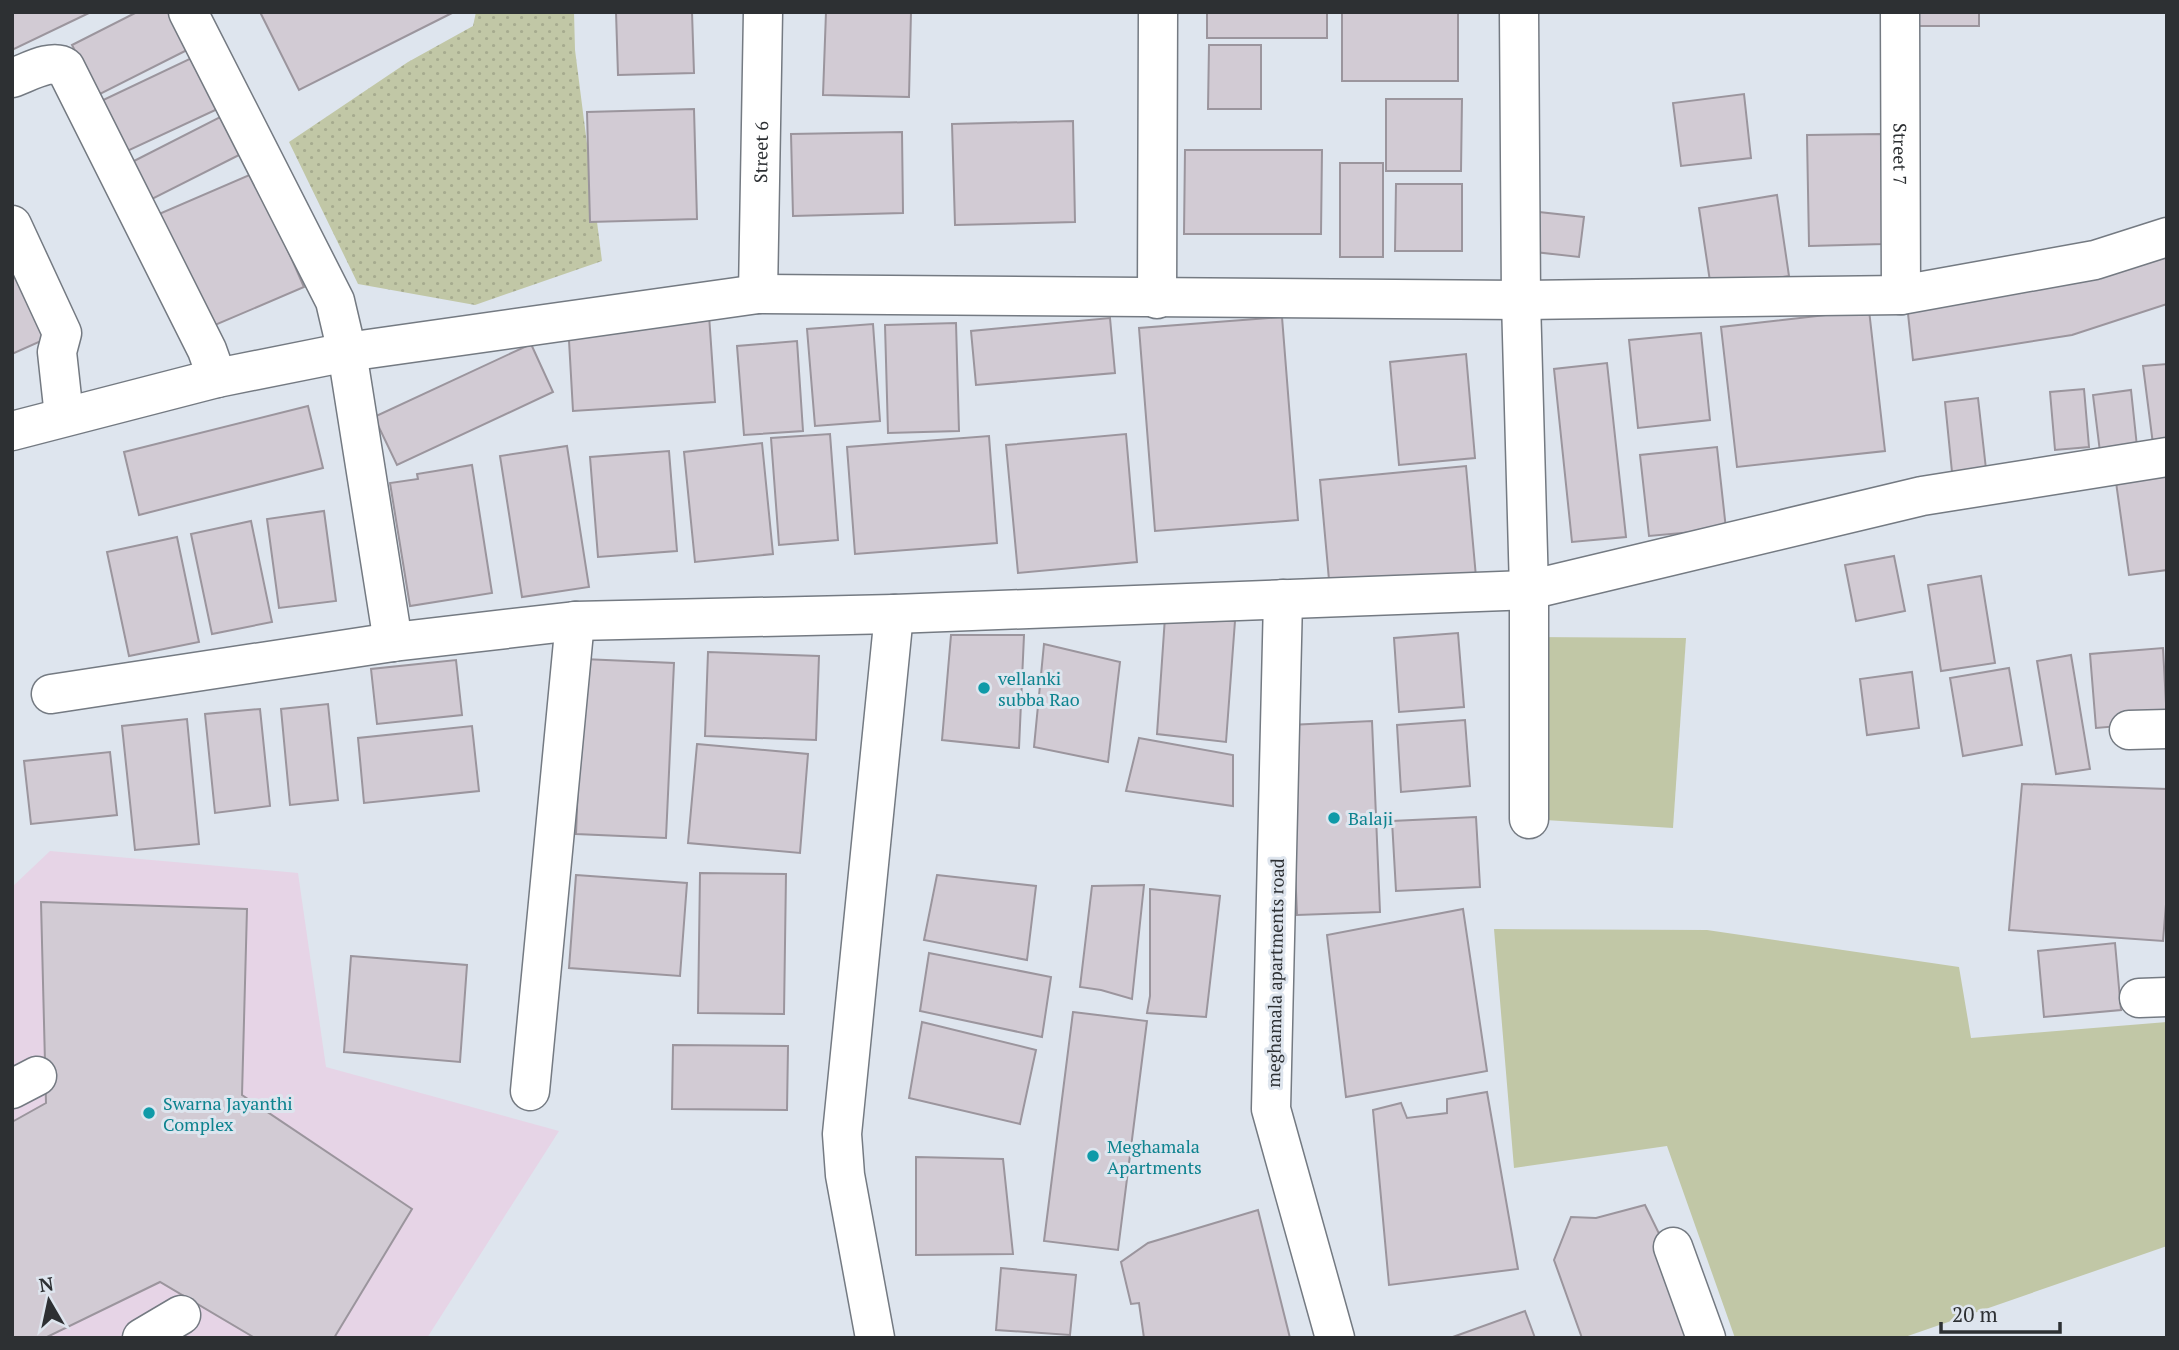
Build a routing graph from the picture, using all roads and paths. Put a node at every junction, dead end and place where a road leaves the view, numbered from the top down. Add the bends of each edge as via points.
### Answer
1 (188, 12) edge
2 (763, 12) edge
3 (1158, 12) edge
4 (1519, 12) edge
5 (1900, 12) edge
6 (12, 78) edge
7 (12, 225) edge
8 (2167, 237) edge
9 (758, 294) junction
10 (1901, 295) junction
11 (1157, 299) junction
12 (1521, 300) junction
13 (347, 352) junction
14 (217, 378) junction
15 (64, 416) junction
16 (12, 431) edge
17 (2167, 457) edge
18 (1529, 590) junction
19 (1283, 599) junction
20 (894, 614) junction
21 (575, 621) junction
22 (393, 642) junction
23 (51, 694) dead end
24 (2167, 729) edge
25 (2129, 730) dead end
26 (1529, 819) dead end
27 (530, 1091) dead end
28 (1672, 1247) dead end
29 (181, 1315) dead end
30 (142, 1338) edge
31 (875, 1338) edge
32 (1335, 1338) edge
33 (1706, 1338) edge

1 - 13 street via 335,301
2 - 9 street, Street 6
3 - 11 street
4 - 12 street
5 - 10 street, Street 7
6 - 14 street via 52,64 65,67
7 - 15 street via 62,334 57,352
8 - 10 street via 2095,260
9 - 11 street
9 - 13 street
10 - 12 street
11 - 12 street
12 - 18 street
13 - 14 street
13 - 22 street
14 - 15 street
15 - 16 street
17 - 18 street via 1922,496
18 - 19 street
18 - 26 street
19 - 20 street
19 - 32 street, meghamala apartments road via 1271,1109
20 - 21 street
20 - 31 street via 842,1134
21 - 22 street
21 - 27 street
22 - 23 street
24 - 25 street
28 - 33 street
29 - 30 street

